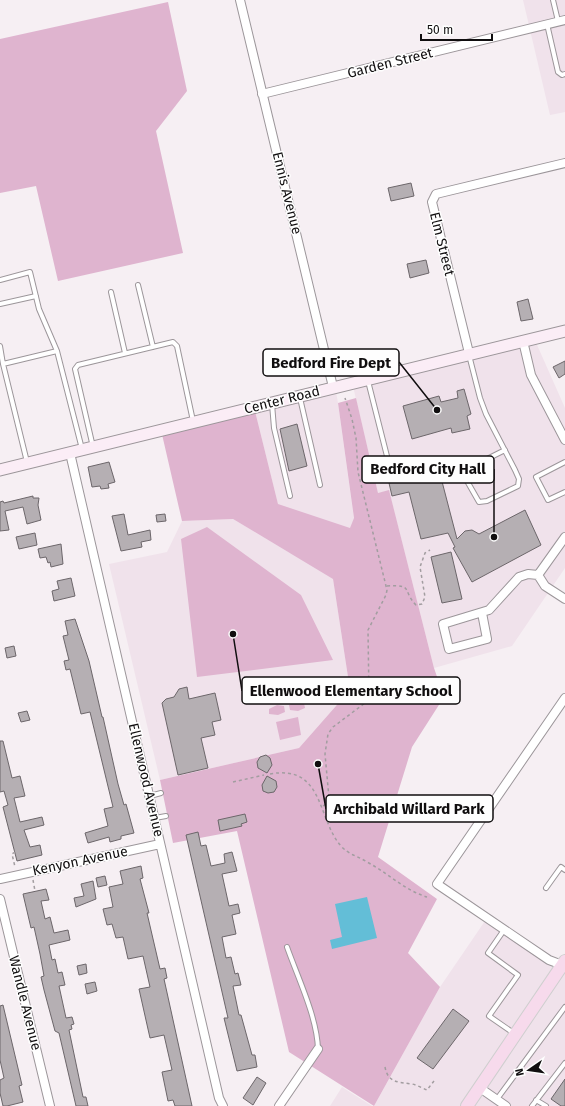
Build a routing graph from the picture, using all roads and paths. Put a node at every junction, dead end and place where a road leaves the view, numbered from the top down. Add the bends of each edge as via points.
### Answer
1 (240, 0) edge
2 (552, 0) edge
3 (561, 21) edge
4 (547, 24) junction
5 (565, 74) edge
6 (262, 94) junction
7 (565, 163) edge
8 (0, 280) edge
9 (138, 285) dead end
10 (111, 292) dead end
11 (36, 296) junction
12 (0, 304) edge
13 (565, 331) edge
14 (523, 340) junction
15 (0, 346) edge
16 (153, 347) junction
17 (57, 351) junction
18 (469, 353) junction
19 (125, 354) junction
20 (3, 364) junction
21 (368, 378) junction
22 (333, 387) junction
23 (299, 395) junction
24 (345, 398) dead end
25 (272, 402) junction
26 (194, 422) junction
27 (565, 440) edge
28 (88, 448) junction
29 (505, 450) junction
30 (70, 453) junction
31 (565, 462) edge
32 (27, 463) junction
33 (0, 470) edge
34 (391, 472) dead end
35 (320, 485) dead end
36 (565, 492) edge
37 (290, 496) dead end
38 (565, 537) edge
39 (430, 550) dead end
40 (538, 575) junction
41 (387, 586) junction
42 (565, 599) edge
43 (482, 613) junction
44 (565, 698) edge
45 (270, 774) dead end
46 (264, 775) dead end
47 (232, 782) dead end
48 (161, 793) dead end
49 (150, 796) junction
50 (323, 806) junction
51 (166, 816) dead end
52 (155, 818) junction
53 (160, 844) junction
54 (15, 852) dead end
55 (15, 867) dead end
56 (565, 870) edge
57 (0, 879) edge
58 (546, 888) dead end
59 (427, 897) dead end
60 (0, 899) edge
61 (504, 930) junction
62 (287, 947) dead end
63 (564, 964) edge
64 (565, 1007) edge
65 (515, 1034) junction
66 (318, 1050) joint
67 (565, 1063) edge
68 (385, 1067) dead end
69 (563, 1069) edge
70 (434, 1081) dead end
71 (480, 1088) junction
72 (497, 1099) junction
73 (536, 1100) junction
74 (50, 1106) edge
75 (222, 1106) edge
76 (279, 1106) edge
77 (467, 1106) edge
78 (506, 1106) edge
79 (532, 1106) edge
80 (546, 1106) edge

1 - 6 street, Ennis Avenue
2 - 3 lane
3 - 4 street, Garden Street
4 - 5 lane via 558,72
4 - 6 street, Garden Street
6 - 22 street, Ennis Avenue
7 - 18 street, Elm Street via 436,194 432,202
8 - 11 lane via 30,272
9 - 16 lane
10 - 19 lane
11 - 12 lane
11 - 17 lane
13 - 14 main road, Center Road
14 - 18 main road, Center Road
14 - 27 street via 531,375
15 - 20 lane
16 - 19 lane
16 - 26 lane via 173,342 178,346
17 - 20 lane
17 - 28 lane
18 - 21 main road, Center Road
18 - 29 lane via 480,398
19 - 28 lane via 78,365 75,369
20 - 32 lane
21 - 22 main road, Center Road
21 - 34 lane
22 - 23 main road, Center Road
23 - 25 main road, Center Road
23 - 35 lane
24 - 41 path via 356,438 358,472
25 - 26 main road, Center Road
25 - 37 lane via 274,428
26 - 28 main road, Center Road
28 - 30 main road, Center Road
29 - 29 lane via 469,468 467,481 478,502 518,486 519,479
30 - 32 main road, Center Road
30 - 49 street, Ellenwood Avenue
31 - 36 lane via 536,477 548,500
32 - 33 main road, Center Road
38 - 40 street
39 - 41 path via 424,553 420,567 425,597 422,604 416,605 403,586
40 - 42 street via 545,586
40 - 43 street via 519,577 489,610
41 - 50 path via 386,595 368,630 369,696 365,704 333,727 325,744 329,802
43 - 43 street via 444,624 450,649 488,639
44 - 61 street via 438,884
45 - 50 path via 290,774 304,780 315,791
46 - 47 path
48 - 49 lane
49 - 52 street, Ellenwood Avenue
50 - 59 path via 336,838 350,853 413,893
51 - 52 lane
52 - 53 street, Ellenwood Avenue
53 - 57 street, Kenyon Avenue
53 - 75 street, Ellenwood Avenue
54 - 55 path via 12,854
56 - 58 lane via 561,867
60 - 74 street, Wandle Avenue
61 - 63 street via 549,960
61 - 65 lane via 488,954 518,976 489,1016
62 - 66 lane via 318,1037
63 - 65 main road
64 - 72 lane
65 - 71 main road
66 - 76 street
67 - 69 lane
68 - 70 path via 389,1078 395,1082 412,1084 427,1090
69 - 73 lane
71 - 72 street
71 - 77 main road
72 - 78 street
73 - 79 lane
73 - 80 lane

